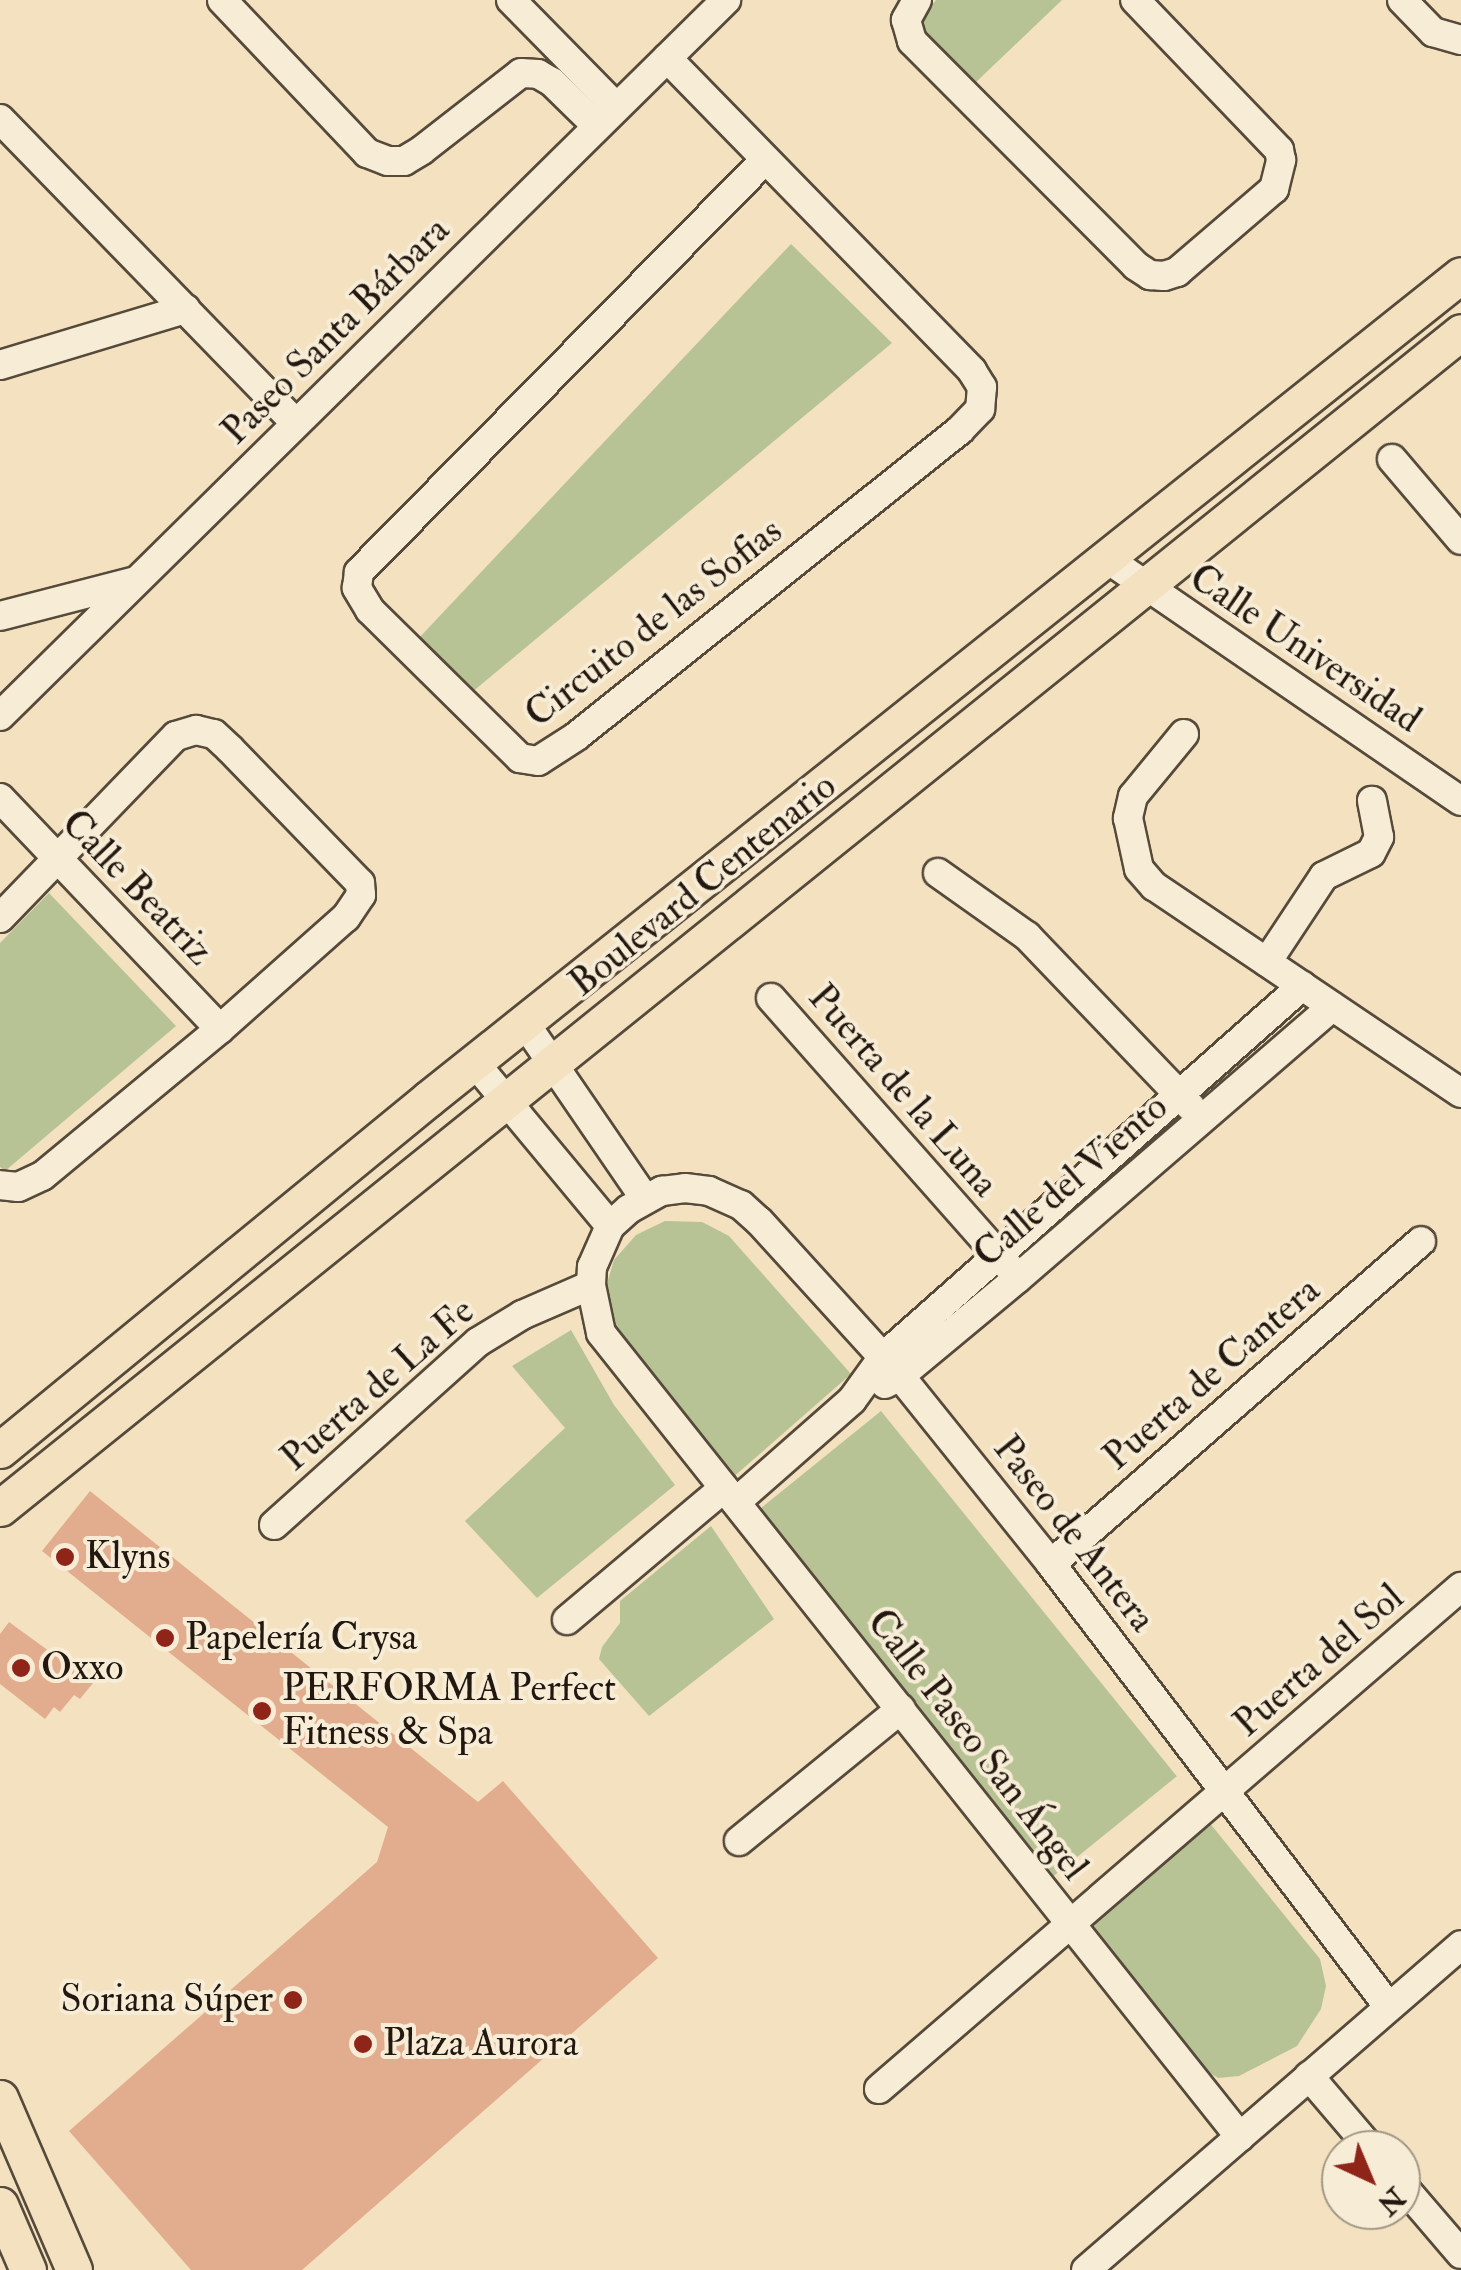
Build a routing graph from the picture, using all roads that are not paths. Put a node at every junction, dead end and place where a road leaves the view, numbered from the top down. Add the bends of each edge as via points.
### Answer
1 (222, 0) edge
2 (511, 0) edge
3 (726, 0) edge
4 (917, 0) edge
5 (1136, 0) edge
6 (1402, 0) edge
7 (1461, 40) edge
8 (667, 58) junction
9 (607, 117) junction
10 (0, 119) edge
11 (765, 160) junction
12 (1461, 275) edge
13 (186, 308) junction
14 (1460, 333) edge
15 (0, 365) edge
16 (296, 423) junction
17 (1392, 459) dead end
18 (1461, 540) edge
19 (1106, 558) junction
20 (137, 580) junction
21 (1145, 585) junction
22 (0, 616) edge
23 (0, 716) edge
24 (1184, 734) dead end
25 (0, 798) edge
26 (1372, 801) dead end
27 (1461, 801) edge
28 (56, 857) junction
29 (938, 873) dead end
30 (0, 918) edge
31 (1266, 962) junction
32 (1302, 986) junction
33 (771, 998) dead end
34 (1332, 1007) junction
35 (524, 1022) junction
36 (220, 1029) junction
37 (553, 1060) junction
38 (474, 1062) junction
39 (1178, 1092) junction
40 (1461, 1093) edge
41 (504, 1099) junction
42 (1200, 1118) junction
43 (0, 1185) edge
44 (645, 1199) junction
45 (610, 1226) junction
46 (1421, 1241) dead end
47 (997, 1254) junction
48 (1018, 1278) junction
49 (591, 1286) junction
50 (892, 1367) junction
51 (0, 1450) edge
52 (730, 1495) junction
53 (0, 1508) edge
54 (274, 1526) dead end
55 (1051, 1564) junction
56 (1461, 1587) edge
57 (566, 1620) dead end
58 (900, 1710) junction
59 (1226, 1792) junction
60 (739, 1841) dead end
61 (1070, 1924) junction
62 (1461, 1944) edge
63 (1390, 2006) junction
64 (1310, 2076) junction
65 (879, 2089) dead end
66 (0, 2098) edge
67 (1355, 2130) edge
68 (1240, 2137) junction
69 (0, 2204) edge
70 (1421, 2207) edge
71 (1461, 2254) edge
72 (28, 2270) edge
73 (74, 2270) edge
74 (1086, 2270) edge

1 - 9 street via 367,153 388,161 422,150 521,74 538,74
2 - 9 street
3 - 8 street, Paseo Santa Bárbara
4 - 5 street via 906,20 912,41 1136,266 1164,276 1274,189 1281,160 1279,150
6 - 7 street via 1433,32
8 - 9 street, Paseo Santa Bárbara
8 - 11 street, Circuito de las Sofias
9 - 16 street, Paseo Santa Bárbara
10 - 13 street
11 - 11 street, Circuito de las Sofias via 972,371 982,387 980,408 577,736 538,761 520,758 370,610 358,572
12 - 19 main road, Boulevard Centenario
13 - 15 street
13 - 16 street
14 - 21 main road, Boulevard Centenario
16 - 20 street, Paseo Santa Bárbara
17 - 18 street
19 - 21 street, Calle Universidad
19 - 35 main road, Boulevard Centenario
20 - 22 street
20 - 23 street, Paseo Santa Bárbara
21 - 27 street, Calle Universidad
21 - 37 main road, Boulevard Centenario
24 - 31 street via 1133,796 1128,818 1139,869
25 - 28 street, Calle Beatriz
26 - 31 street via 1379,837 1371,853 1324,876
28 - 30 street
28 - 36 street, Calle Beatriz
28 - 36 street via 176,736 196,730 214,734 347,870 360,884 356,906
29 - 39 street via 1028,936
31 - 32 street
32 - 34 street
32 - 39 street, Calle del Viento
33 - 47 street, Puerta de la Luna
34 - 40 street
34 - 42 street, Calle del Viento
35 - 37 street
35 - 38 main road, Boulevard Centenario
36 - 43 street via 42,1176 18,1188
37 - 41 main road, Boulevard Centenario
37 - 44 street
38 - 41 street
38 - 51 main road, Boulevard Centenario
39 - 42 street
39 - 47 street, Calle del Viento
41 - 45 street
41 - 53 main road, Boulevard Centenario
42 - 48 street, Calle del Viento
44 - 45 street
44 - 50 street, Paseo de Antera via 685,1188 709,1190 741,1205
45 - 49 street, Calle Paseo San Ángel via 599,1244
46 - 55 street, Puerta de Cantera
47 - 48 street, Puerta de la Luna
47 - 50 street, Calle del Viento
48 - 50 street, Calle del Viento
49 - 52 street, Calle Paseo San Ángel via 601,1332
49 - 54 street, Puerta de La Fe via 522,1314 478,1342
50 - 52 street, Calle del Viento
50 - 55 street, Paseo de Antera
52 - 57 street, Calle del Viento
52 - 58 street, Calle Paseo San Ángel
55 - 59 street, Paseo de Antera
56 - 59 street, Puerta del Sol
58 - 60 street
58 - 61 street, Calle Paseo San Ángel
59 - 61 street, Puerta del Sol
59 - 63 street, Paseo de Antera
61 - 65 street, Puerta del Sol
61 - 68 street, Calle Paseo San Ángel
62 - 63 street
63 - 64 street
64 - 67 street
64 - 68 street
66 - 73 main road
68 - 74 street
69 - 72 main road
70 - 71 street

